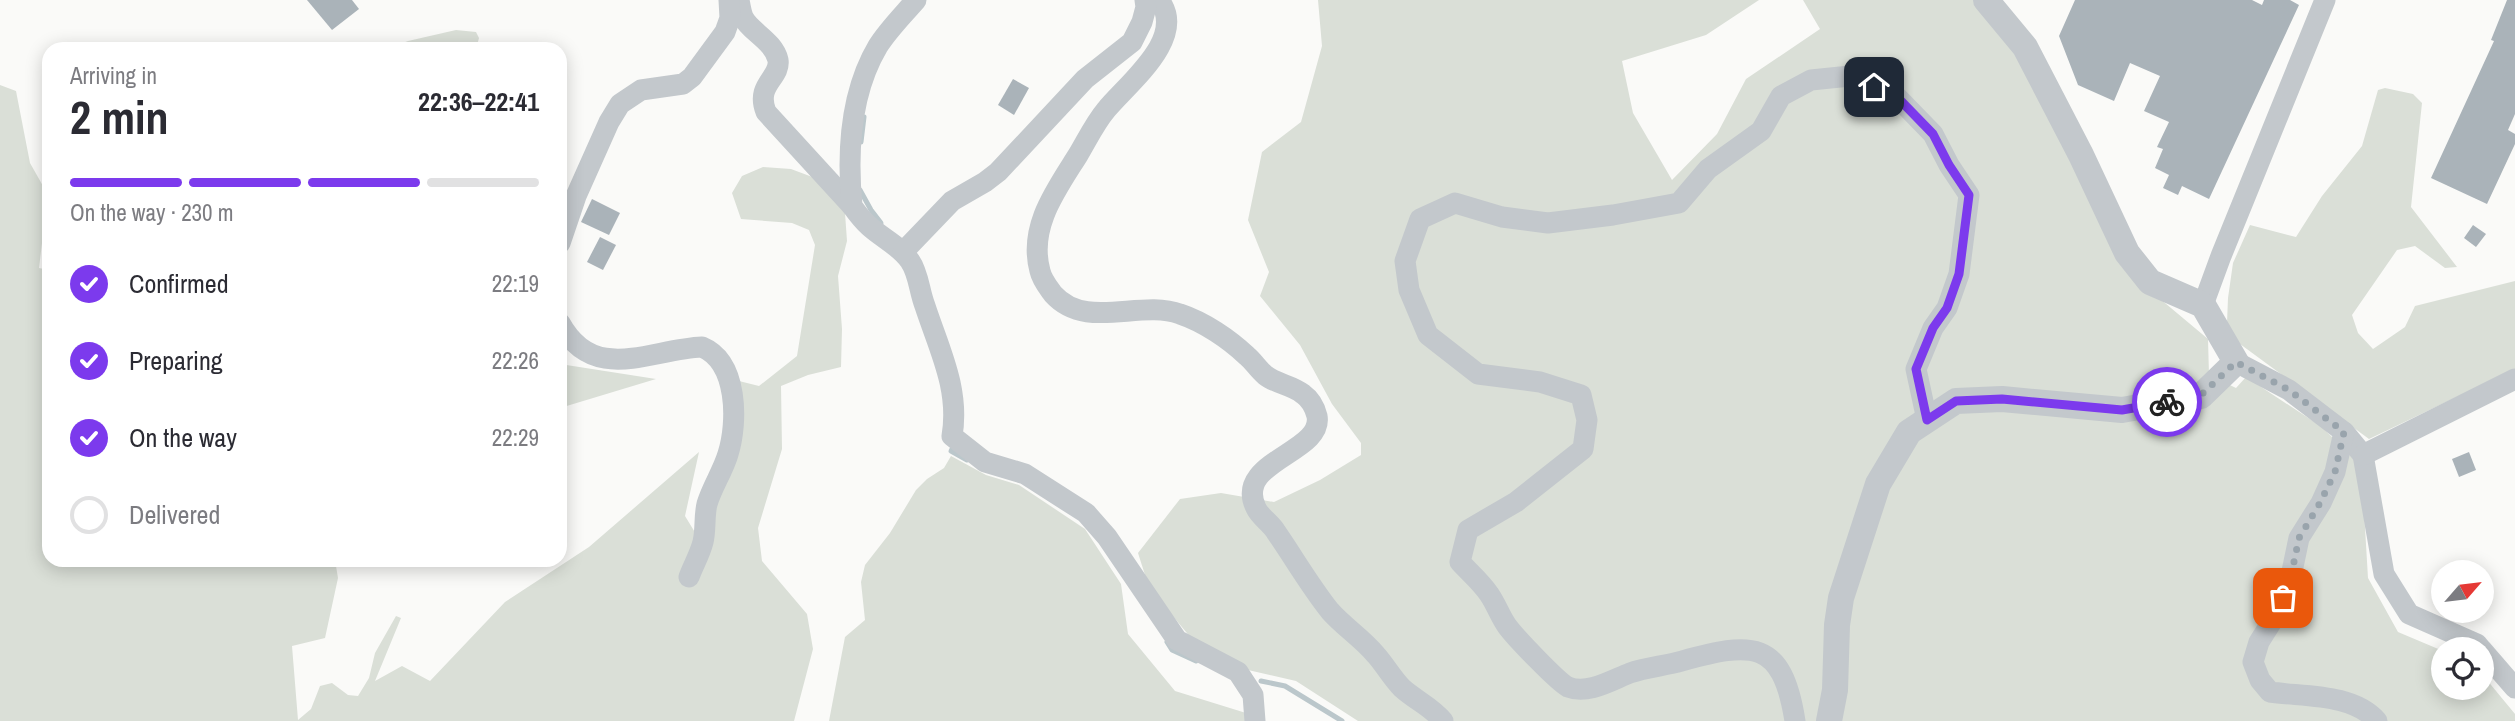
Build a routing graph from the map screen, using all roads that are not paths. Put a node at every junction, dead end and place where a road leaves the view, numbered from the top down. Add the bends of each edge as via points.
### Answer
1 (729, 0) edge
2 (739, 0) edge
3 (916, 0) edge
4 (1144, 0) edge
5 (1158, 0) edge
6 (1986, 0) edge
7 (2325, 0) edge
8 (852, 206) junction
9 (567, 223) edge
10 (907, 248) junction
11 (2203, 305) junction
12 (567, 335) edge
13 (2236, 362) junction
14 (2515, 379) edge
15 (1927, 420) junction
16 (2344, 432) junction
17 (2363, 455) junction
18 (688, 577) dead end
19 (2461, 637) edge
20 (2494, 665) edge
21 (2515, 688) edge
22 (1255, 721) edge
23 (1443, 721) edge
24 (1795, 721) edge
25 (1829, 721) edge
26 (2377, 721) edge

1 - 9 street via 725,32 692,77 683,84 641,90 620,104
2 - 8 street via 743,18 778,60 762,100 766,112
3 - 8 street via 878,47 860,86 852,130
4 - 10 street via 1142,22 1132,42 1085,79 998,172 952,201
5 - 23 street via 1165,14 1165,34 1157,50 1137,79 1105,110 1048,205 1037,240 1040,274 1056,297 1077,309 1181,314 1230,342 1267,377 1311,402 1317,420 1312,437 1261,474 1254,505 1330,610 1366,643 1403,689
6 - 11 street via 2025,47 2127,253 2150,282
7 - 11 street
8 - 10 street via 867,225
10 - 22 street via 946,360 954,413 951,436 985,462 1025,474 1086,513 1177,640 1238,672 1253,695
11 - 13 street
12 - 18 street via 598,357 615,361 702,347 712,351 725,367 732,385 728,454 707,504 703,542
13 - 15 street via 2200,396 2122,410 2002,399 1956,401
13 - 16 street via 2289,390
14 - 17 street
15 - 24 street via 1916,369 1959,274 1969,195 1933,134 1898,98 1850,76 1811,80 1781,96 1761,131 1708,169 1679,203 1548,223 1502,217 1455,202 1420,219 1405,261 1409,290 1428,335 1478,374 1540,382 1581,395 1587,420 1583,449 1516,502 1468,530 1460,562 1488,592 1507,626 1567,687 1584,689 1719,650 1763,653 1781,672
15 - 25 street via 1909,432 1874,496 1841,598
16 - 17 street
16 - 26 street via 2335,472 2299,538 2290,581 2253,662 2270,692 2335,699 2360,707
17 - 19 street via 2384,574 2409,614
20 - 21 street

